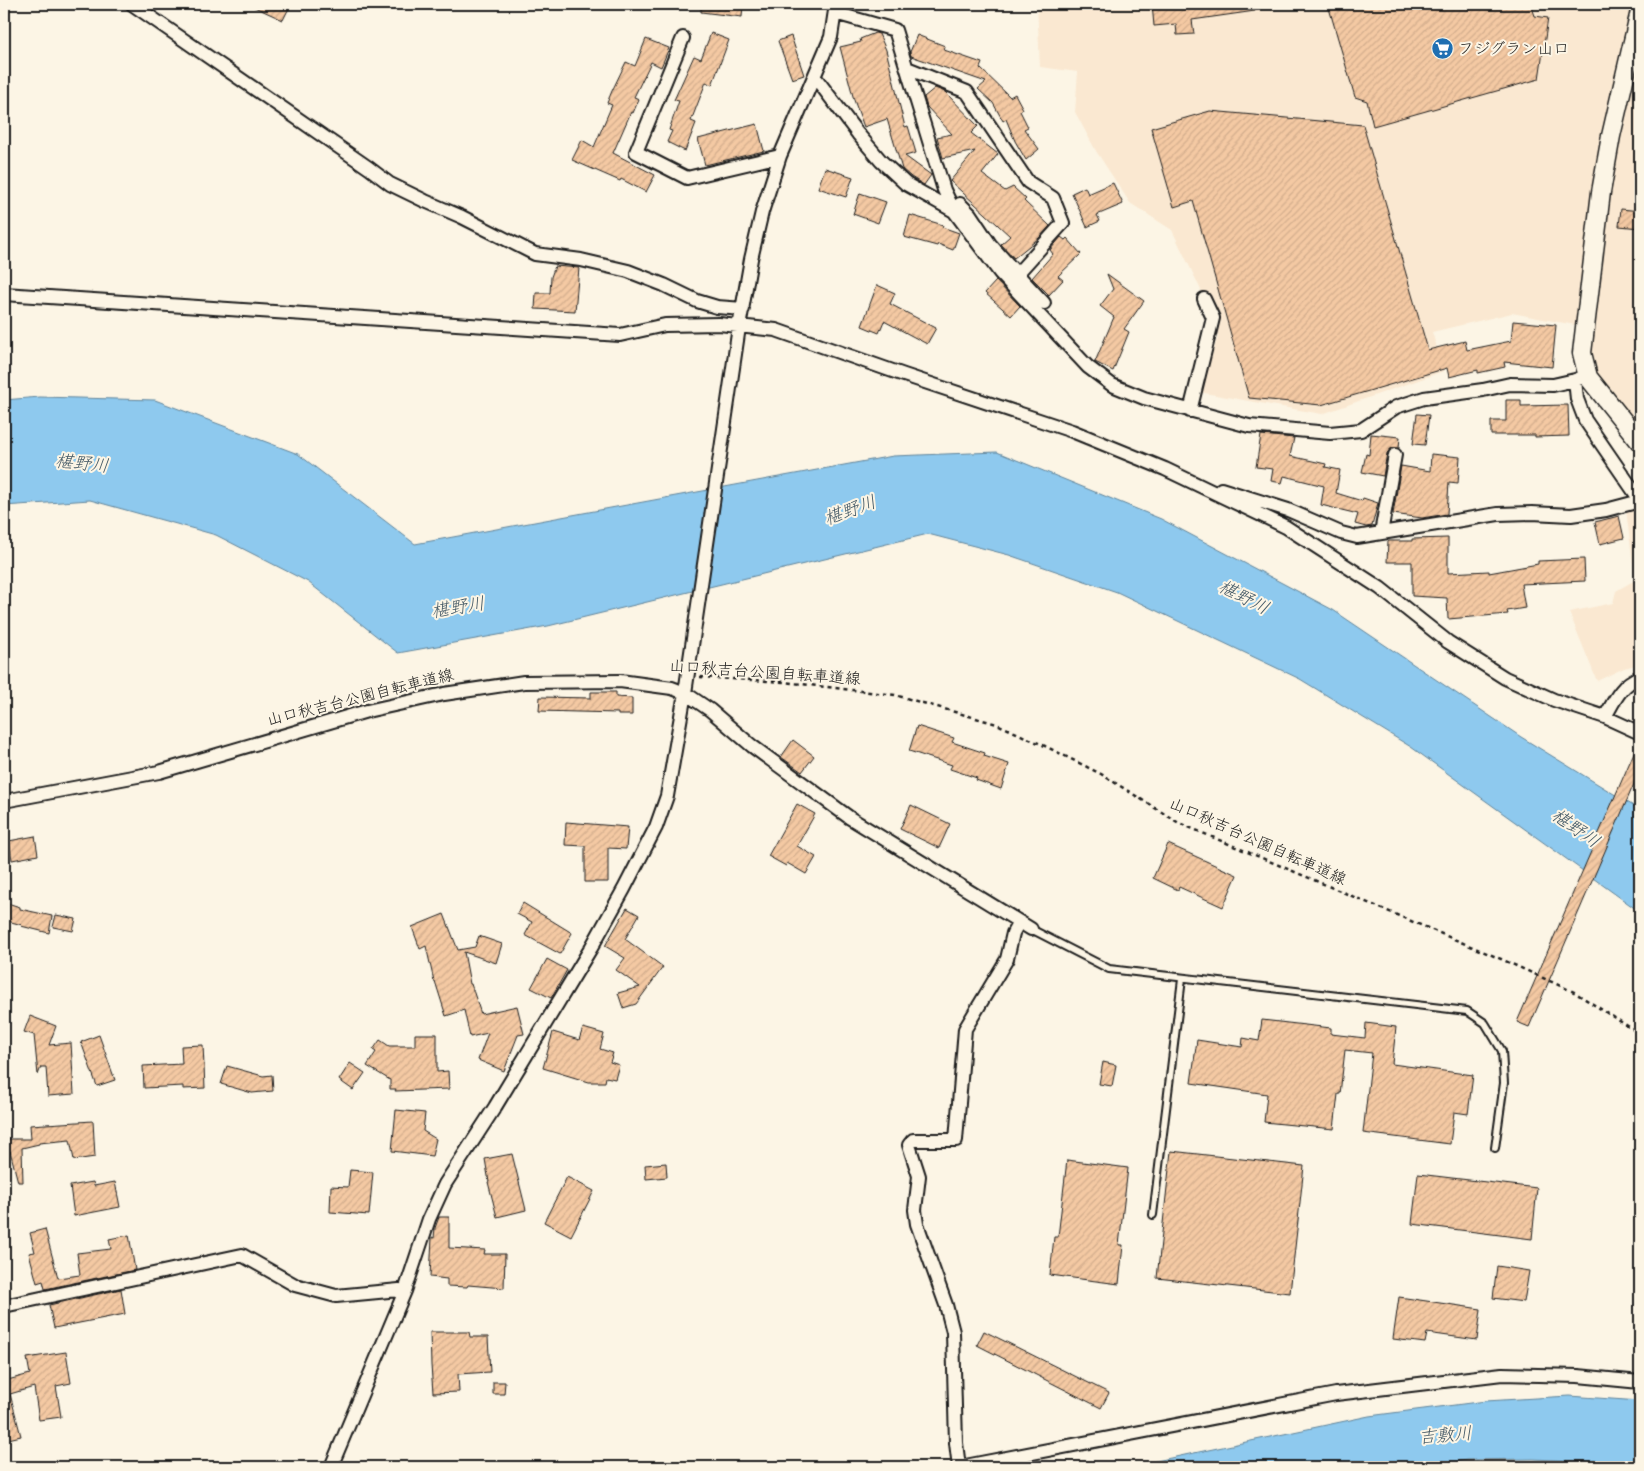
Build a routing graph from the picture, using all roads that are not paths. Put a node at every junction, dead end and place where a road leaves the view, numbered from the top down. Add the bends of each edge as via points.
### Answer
1 (132, 4) edge
2 (836, 8) edge
3 (1640, 11) edge
4 (683, 38) dead end
5 (907, 68) junction
6 (815, 77) junction
7 (780, 156) junction
8 (954, 211) junction
9 (1017, 274) junction
10 (4, 294) edge
11 (1204, 299) dead end
12 (1044, 303) dead end
13 (743, 309) junction
14 (739, 327) junction
15 (1581, 378) junction
16 (1190, 411) junction
17 (1640, 442) edge
18 (1394, 455) dead end
19 (1187, 479) junction
20 (1640, 500) edge
21 (1381, 533) junction
22 (1640, 676) edge
23 (685, 694) junction
24 (1605, 717) junction
25 (1640, 733) edge
26 (4, 801) edge
27 (1019, 922) junction
28 (1031, 929) joint
29 (1182, 979) junction
30 (1495, 1148) dead end
31 (1153, 1215) dead end
32 (404, 1291) junction
33 (4, 1306) edge
34 (1640, 1382) edge
35 (331, 1467) edge
36 (959, 1467) edge

1 - 13 street via 390,184 424,202 462,217 535,254 628,271 697,301
2 - 5 street via 895,30
2 - 6 street via 831,38
3 - 15 street via 1601,192
4 - 7 street via 636,152 687,178
5 - 8 street via 944,190
5 - 9 street via 967,92 1028,182 1053,198 1063,223
6 - 7 street
6 - 8 street via 882,161 906,184
7 - 13 street via 762,212
8 - 9 street via 960,204
8 - 16 street via 1000,273 1088,367 1112,385
9 - 12 street
10 - 14 street via 620,335 665,325
11 - 16 street via 1213,318
13 - 14 street
14 - 19 street via 776,330 1072,431
14 - 23 street
15 - 16 street via 1553,386 1510,384 1424,398 1396,407 1361,430 1346,432 1249,426
15 - 17 street
15 - 20 street via 1577,399 1586,420
18 - 21 street
19 - 21 street via 1288,510 1341,533 1357,537
19 - 24 street via 1286,527 1380,588 1448,642 1505,678 1554,700
20 - 21 street via 1606,510 1572,514 1498,514
22 - 24 street via 1619,692
23 - 26 street via 672,688 620,681 524,682 444,694 367,710 159,772
23 - 27 street via 850,818
23 - 32 street via 667,796 656,828 591,948 445,1184
24 - 25 street
27 - 28 street
27 - 36 street via 1007,959 965,1028 956,1140 913,1140 909,1145 919,1176 915,1210 917,1224 953,1332
28 - 29 lane via 1109,969
29 - 30 lane via 1467,1011 1485,1023 1502,1051 1504,1082
29 - 31 lane
32 - 33 street via 336,1296 295,1285 242,1255
32 - 35 street
34 - 36 street via 1502,1374 1346,1393

